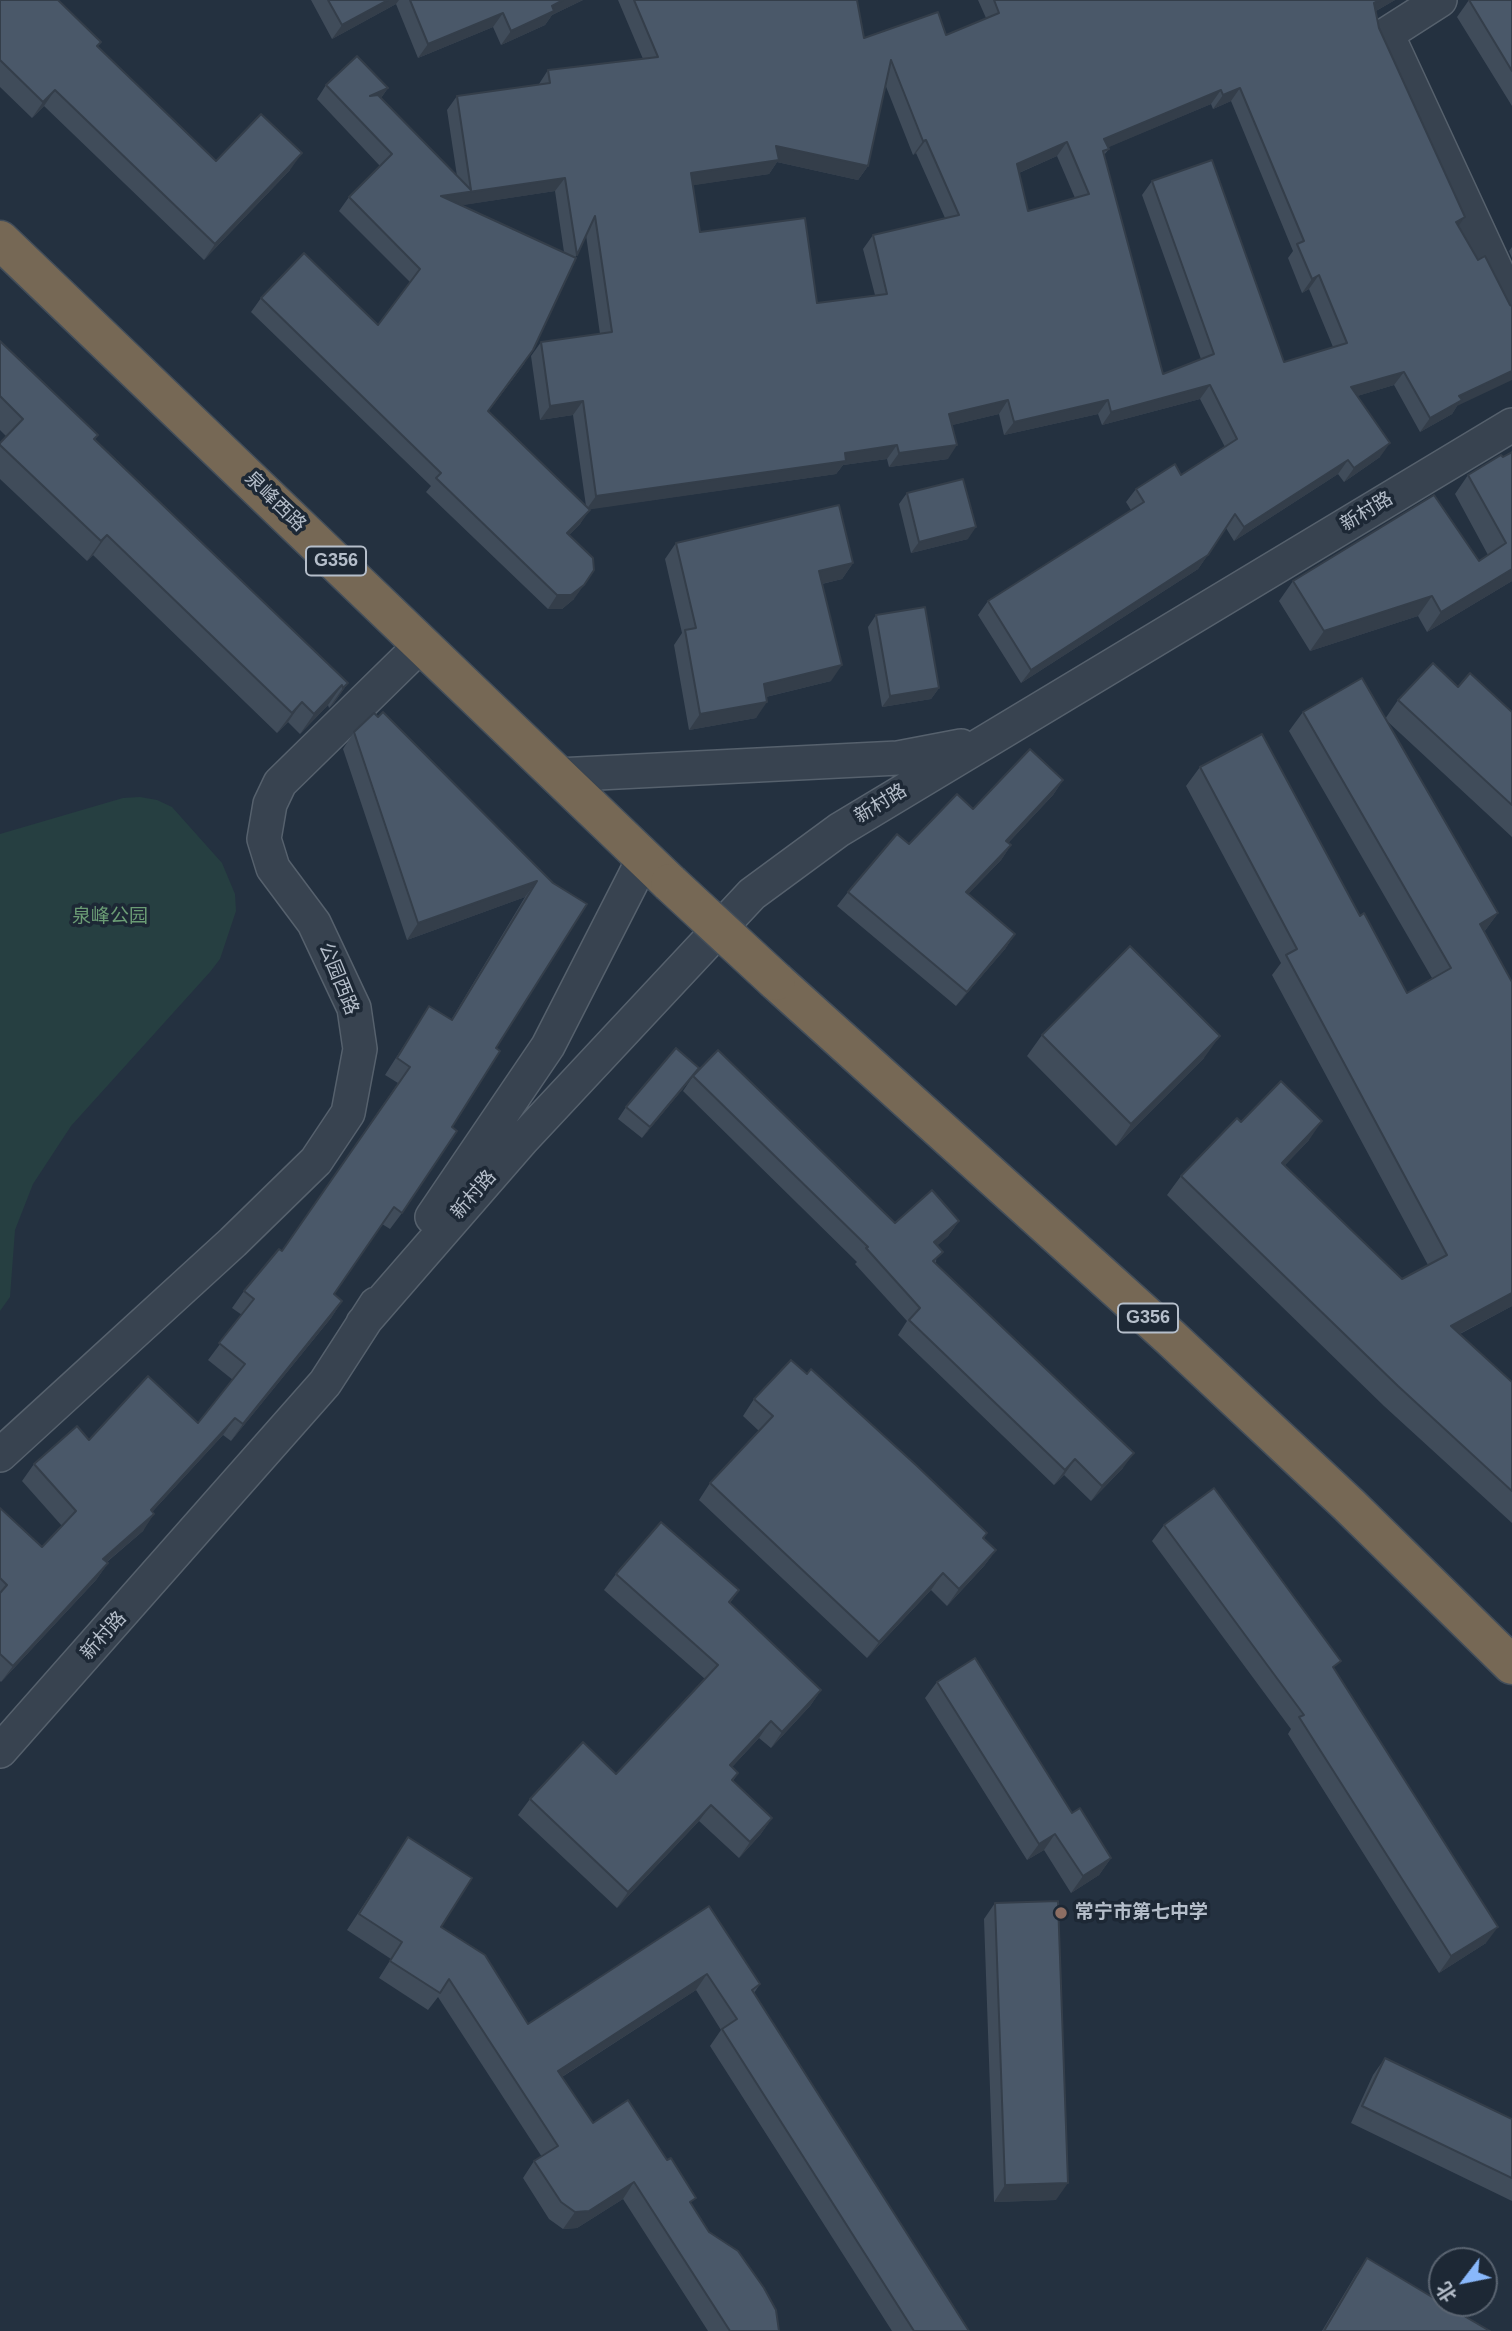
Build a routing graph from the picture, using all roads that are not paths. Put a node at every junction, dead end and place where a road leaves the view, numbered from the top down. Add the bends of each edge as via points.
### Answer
1 (1440, 0) edge
2 (0, 240) edge
3 (1512, 304) edge
4 (1512, 425) edge
5 (422, 644) junction
6 (993, 735) junction
7 (558, 775) junction
8 (657, 870) junction
9 (363, 1323) junction
10 (0, 1455) edge
11 (1512, 1665) edge
12 (0, 1751) edge

1 - 3 street via 1387,34
2 - 5 highway, 泉峰西路 / G356
4 - 6 street, 新村路
5 - 7 highway, 泉峰西路 / G356
5 - 10 street, 公园西路 via 280,783 270,804 264,839 273,867 314,923 354,1008 360,1049 348,1113 316,1161
6 - 7 street via 955,748 898,758
6 - 9 street, 新村路 via 839,830 752,894 523,1139
7 - 8 highway, 泉峰西路 / G356
8 - 9 street, 新村路 via 548,1046
8 - 11 highway, G356, bridge via 1171,1338
9 - 12 street, 新村路 via 325,1383

